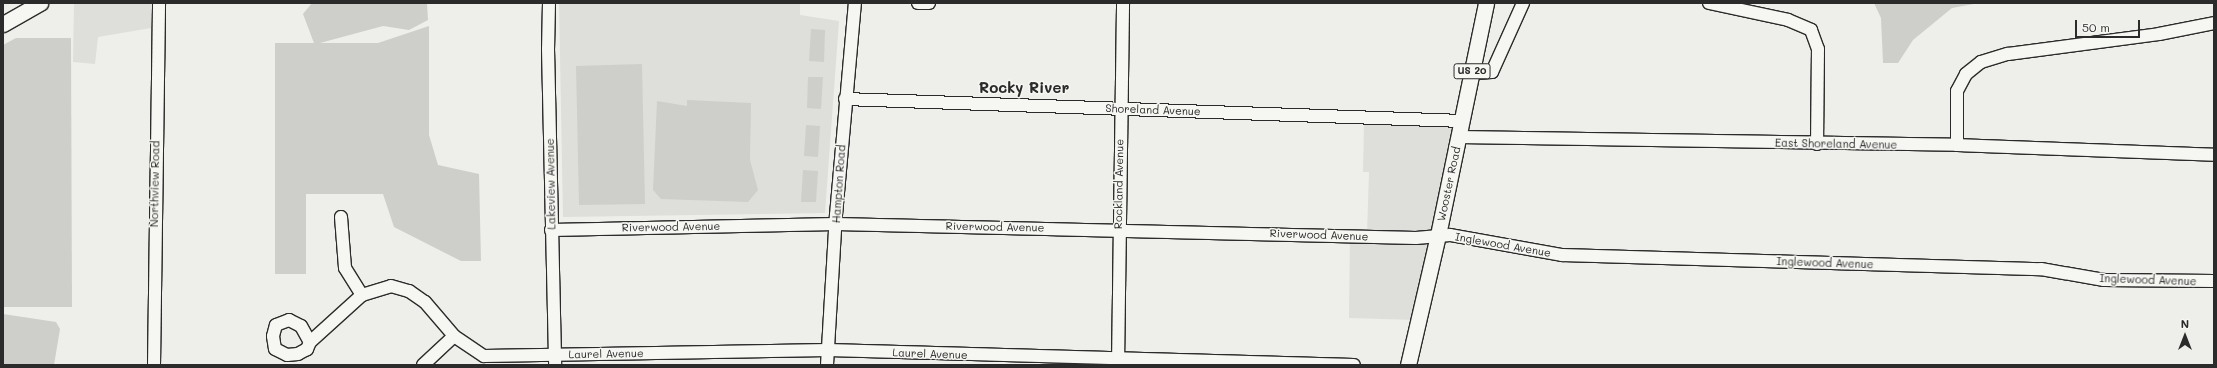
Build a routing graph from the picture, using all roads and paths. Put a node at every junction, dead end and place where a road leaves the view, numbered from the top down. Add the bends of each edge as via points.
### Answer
1 (40, 3) edge
2 (159, 3) edge
3 (549, 3) edge
4 (855, 3) edge
5 (918, 3) edge
6 (929, 3) edge
7 (1123, 3) edge
8 (1486, 3) edge
9 (1523, 3) edge
10 (1709, 3) edge
11 (2214, 23) edge
12 (3, 24) edge
13 (1471, 73) junction
14 (846, 98) junction
15 (1121, 109) junction
16 (1462, 121) junction
17 (1459, 136) junction
18 (1817, 144) junction
19 (1957, 144) junction
20 (2214, 155) edge
21 (341, 217) dead end
22 (836, 224) junction
23 (551, 230) junction
24 (1118, 230) junction
25 (1438, 235) junction
26 (2214, 281) edge
27 (362, 294) junction
28 (454, 336) junction
29 (310, 342) dead end
30 (828, 350) junction
31 (555, 360) edge
32 (430, 363) edge
33 (1118, 363) edge
34 (154, 365) edge
35 (827, 365) edge
36 (1354, 365) edge
37 (1408, 365) edge

1 - 12 main road
2 - 34 street, Northview Road
3 - 23 street, Lakeview Avenue
4 - 14 street, Hampton Road
5 - 6 street
7 - 15 street, Rockland Avenue
8 - 13 main road, Wooster Road / US 20
9 - 13 street via 1492,72
10 - 18 street via 1788,20 1811,30 1818,49
11 - 19 street via 2159,34 2008,54 1981,62 1966,74 1957,91
13 - 16 main road, Wooster Road / US 20
14 - 15 street, Shoreland Avenue
14 - 22 street, Hampton Road
15 - 16 street, Shoreland Avenue
15 - 24 street, Rockland Avenue
16 - 17 main road, Wooster Road / US 20
17 - 18 street, East Shoreland Avenue
17 - 25 main road, Wooster Road / US 20
18 - 19 street, East Shoreland Avenue
19 - 20 street, East Shoreland Avenue
21 - 27 street via 345,268
22 - 23 street, Riverwood Avenue
22 - 24 street, Riverwood Avenue
22 - 30 street, Hampton Road
23 - 31 street, Lakeview Avenue
24 - 25 street, Riverwood Avenue via 1416,238
24 - 33 street, Rockland Avenue
25 - 26 street, Inglewood Avenue via 1459,236 1562,255 2041,269 2104,280
25 - 37 main road, Wooster Road / US 20
27 - 28 street, Laurel Avenue via 391,286 409,291 425,302
27 - 29 street
28 - 31 street, Laurel Avenue via 484,356
28 - 32 street
30 - 31 street, Laurel Avenue
30 - 33 street, Laurel Avenue
30 - 35 street, Hampton Road
33 - 36 street, Laurel Avenue

